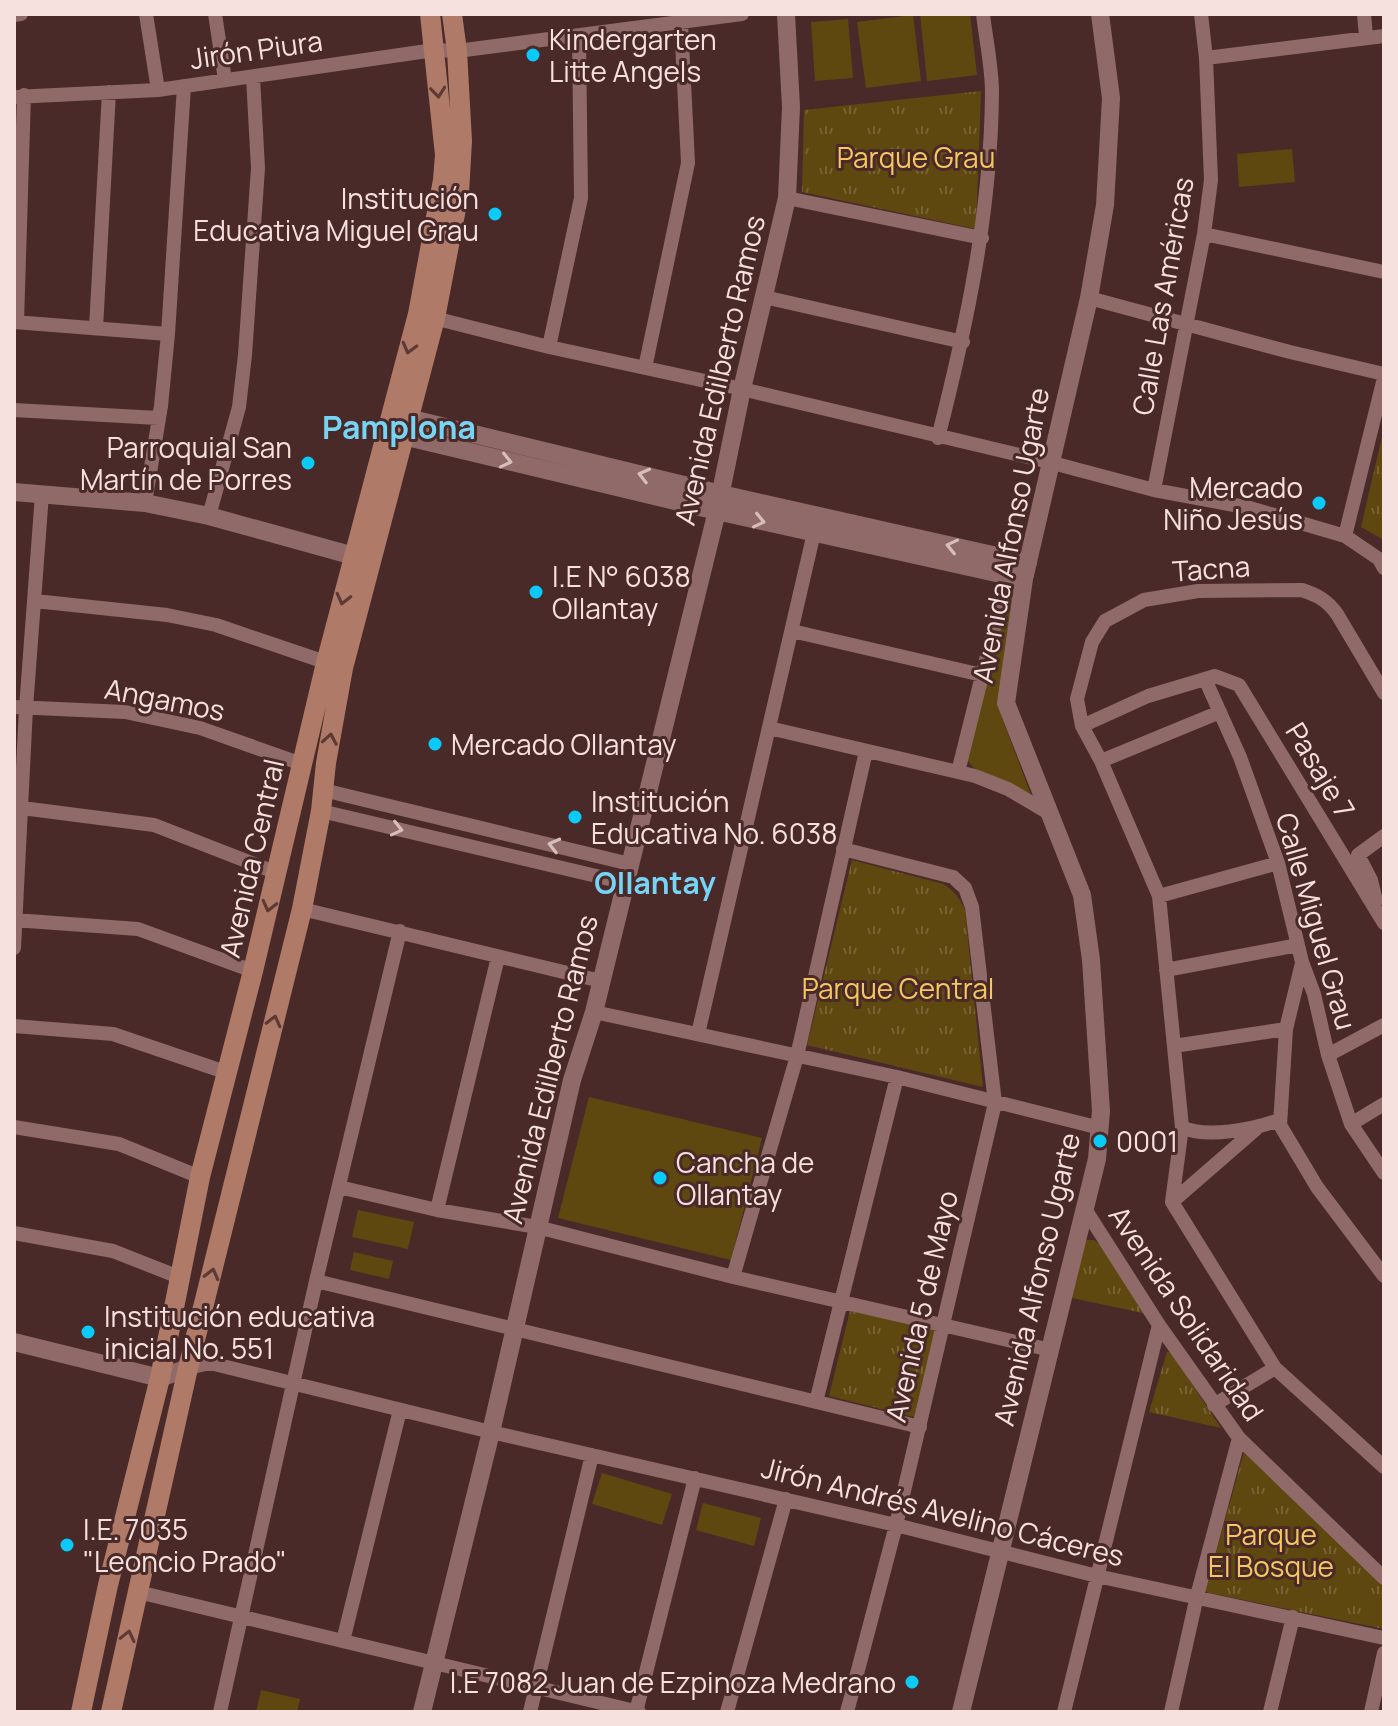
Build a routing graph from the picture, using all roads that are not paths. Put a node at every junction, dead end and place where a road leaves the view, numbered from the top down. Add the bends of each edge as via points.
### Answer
1 (21, 14) edge
2 (146, 14) edge
3 (215, 14) edge
4 (430, 14) edge
5 (452, 14) edge
6 (742, 14) edge
7 (786, 14) edge
8 (983, 14) edge
9 (1100, 14) edge
10 (1201, 14) edge
11 (1364, 14) edge
12 (14, 15) edge
13 (681, 22) junction
14 (579, 36) junction
15 (1384, 36) edge
16 (1366, 37) junction
17 (434, 50) junction
18 (457, 51) junction
19 (1206, 58) junction
20 (253, 77) junction
21 (225, 80) junction
22 (184, 86) junction
23 (158, 90) junction
24 (109, 92) junction
25 (19, 96) edge
26 (787, 198) junction
27 (1204, 234) junction
28 (982, 238) junction
29 (1384, 272) edge
30 (764, 297) junction
31 (1089, 298) junction
32 (427, 316) junction
33 (16, 322) edge
34 (1187, 324) junction
35 (96, 328) junction
36 (168, 334) junction
37 (963, 342) junction
38 (549, 347) junction
39 (645, 368) junction
40 (1384, 376) edge
41 (742, 389) junction
42 (14, 410) edge
43 (158, 418) junction
44 (405, 427) junction
45 (938, 438) junction
46 (1049, 462) junction
47 (1154, 490) junction
48 (14, 492) edge
49 (42, 494) junction
50 (719, 502) junction
51 (145, 503) junction
52 (209, 516) junction
53 (816, 524) junction
54 (1345, 536) junction
55 (354, 556) junction
56 (1382, 561) edge
57 (1017, 569) junction
58 (35, 601) junction
59 (792, 631) junction
60 (335, 666) junction
61 (982, 675) junction
62 (1205, 679) junction
63 (1384, 693) edge
64 (20, 707) edge
65 (1220, 712) junction
66 (1082, 726) junction
67 (769, 728) junction
68 (866, 751) junction
69 (1101, 761) junction
70 (302, 764) junction
71 (958, 772) junction
72 (323, 790) junction
73 (22, 808) junction
74 (321, 811) junction
75 (1047, 812) junction
76 (1384, 836) edge
77 (843, 849) junction
78 (1278, 863) junction
79 (630, 864) junction
80 (277, 873) junction
81 (626, 883) junction
82 (1159, 896) junction
83 (302, 909) junction
84 (1382, 919) edge
85 (15, 920) edge
86 (400, 931) junction
87 (1298, 945) junction
88 (14, 948) edge
89 (498, 957) junction
90 (1302, 962) junction
91 (1166, 970) junction
92 (253, 971) junction
93 (601, 981) junction
94 (594, 1012) junction
95 (1384, 1025) edge
96 (14, 1026) edge
97 (1286, 1029) junction
98 (698, 1034) junction
99 (1174, 1046) junction
100 (1328, 1055) junction
101 (797, 1056) junction
102 (228, 1073) junction
103 (897, 1077) junction
104 (995, 1103) junction
105 (1384, 1104) edge
106 (1279, 1120) junction
107 (1351, 1124) junction
108 (14, 1127) edge
109 (1182, 1127) junction
110 (1100, 1128) junction
111 (1256, 1129) junction
112 (1384, 1173) edge
113 (200, 1177) junction
114 (339, 1187) junction
115 (1172, 1202) junction
116 (1085, 1209) junction
117 (437, 1210) junction
118 (537, 1227) junction
119 (14, 1233) edge
120 (1384, 1276) edge
121 (179, 1277) junction
122 (733, 1277) junction
123 (316, 1281) junction
124 (842, 1302) junction
125 (1159, 1325) junction
126 (943, 1326) junction
127 (515, 1330) junction
128 (14, 1342) edge
129 (1051, 1350) junction
130 (188, 1368) junction
131 (1275, 1368) junction
132 (160, 1378) junction
133 (293, 1384) junction
134 (816, 1402) junction
135 (1214, 1405) junction
136 (400, 1410) junction
137 (920, 1427) junction
138 (491, 1432) junction
139 (1239, 1438) junction
140 (592, 1455) junction
141 (1384, 1467) edge
142 (695, 1478) junction
143 (786, 1499) junction
144 (896, 1525) junction
145 (999, 1552) junction
146 (1097, 1576) junction
147 (1384, 1578) edge
148 (138, 1592) junction
149 (1197, 1596) junction
150 (241, 1616) junction
151 (1293, 1617) junction
152 (1384, 1638) edge
153 (343, 1641) junction
154 (1384, 1653) edge
155 (434, 1661) junction
156 (536, 1688) junction
157 (81, 1712) edge
158 (111, 1712) edge
159 (220, 1712) edge
160 (422, 1712) edge
161 (530, 1712) edge
162 (637, 1712) edge
163 (727, 1712) edge
164 (847, 1712) edge
165 (961, 1712) edge
166 (1064, 1712) edge
167 (1171, 1712) edge
168 (1270, 1712) edge
169 (1371, 1712) edge

1 - 12 street
2 - 23 street
3 - 21 street
4 - 17 main road, Avenida Central
5 - 18 main road, Avenida Central
6 - 13 street, Jirón Piura
7 - 26 street, Avenida Edilberto Ramos via 791,104
8 - 28 street via 992,91
9 - 31 street, Avenida Alfonso Ugarte via 1111,98 1105,205
10 - 19 street, Calle Las Américas
11 - 16 street
13 - 14 street, Jirón Piura
13 - 39 street via 688,163
14 - 18 street, Jirón Piura
14 - 38 street via 581,198
15 - 16 street
16 - 19 street
17 - 18 street, Jirón Piura
17 - 20 street, Jirón Piura
17 -> 32 main road, Avenida Central via 445,155
18 - 32 main road, Avenida Central via 459,193
19 - 27 street, Calle Las Américas via 1211,180
20 - 21 street, Jirón Piura
20 - 52 street via 258,168 245,355 239,407
21 - 22 street, Jirón Piura
22 - 23 street, Jirón Piura
22 - 36 street
23 - 24 street, Jirón Piura
24 - 25 street, Jirón Piura
24 - 35 street
25 - 33 street
26 - 28 street
26 - 30 street, Avenida Edilberto Ramos
27 - 29 street
27 - 34 street, Calle Las Américas
28 - 37 street
30 - 37 street
30 - 41 street, Avenida Edilberto Ramos
31 - 34 street
31 - 46 street, Avenida Alfonso Ugarte
32 - 38 street
32 - 44 main road, Avenida Central
32 -> 55 main road, Avenida Central
33 - 35 street
34 - 40 street
34 - 47 street, Calle Las Américas
35 - 36 street
36 - 43 street
37 - 45 street
38 - 39 street
39 - 41 street
40 - 54 street
41 - 45 street
41 - 50 street, Avenida Edilberto Ramos
42 - 43 street
43 - 51 street
44 - 50 street
44 - 60 main road, Avenida Central
45 - 46 street
46 - 47 street
46 - 57 street, Avenida Alfonso Ugarte
47 - 54 street via 1250,508
48 - 49 street
49 - 51 street
49 - 58 street
50 - 53 street
50 - 79 street, Avenida Edilberto Ramos
51 - 52 street
52 - 55 street
53 - 57 street
53 - 59 street
54 - 56 street
55 -> 60 main road, Avenida Central
57 - 61 street
57 - 75 street, Avenida Alfonso Ugarte via 1006,703
58 - 60 street via 216,625
58 - 64 street
59 - 61 street
59 - 67 street
60 - 70 main road, Avenida Central
72 -> 60 main road, Avenida Central
61 - 71 street
62 - 65 street, Calle Miguel Grau
62 - 66 street via 1148,696
62 - 84 street, Pasaje 7 via 1224,677 1239,685
63 - 66 street, Tacna via 1337,614 1317,595 1302,590 1198,591 1144,600 1105,621 1092,642 1077,699
64 - 70 street, Angamos via 140,715 200,728
64 - 73 street
65 - 69 street
65 - 78 street, Calle Miguel Grau
66 - 69 street
67 - 68 street
67 - 98 street
68 - 71 street
68 - 77 street
69 - 82 street
70 - 80 main road, Avenida Central
71 - 75 street via 1008,789
72 - 74 main road, Avenida Central
79 -> 72 street
73 - 80 street via 154,825
73 - 85 street
74 -> 81 street
74 - 83 main road, Avenida Central
75 - 110 street, Avenida Alfonso Ugarte via 1082,895
76 - 84 street via 1358,855
77 - 101 street
77 - 104 street, Avenida 5 de Mayo via 953,877 965,888 972,907
78 - 82 street
78 - 87 street, Calle Miguel Grau
79 - 81 street, Avenida Edilberto Ramos
80 -> 92 main road, Avenida Central
81 - 93 street, Avenida Edilberto Ramos
82 - 91 street
83 - 86 street
130 -> 83 main road, Avenida Central
85 - 88 street
85 - 92 street via 138,929
86 - 89 street
86 - 114 street
87 - 90 street, Calle Miguel Grau
87 - 91 street
89 - 93 street
89 - 117 street
90 - 97 street
90 - 100 street, Calle Miguel Grau
91 - 99 street
92 - 102 main road, Avenida Central
93 - 94 street, Avenida Edilberto Ramos
94 - 98 street
94 - 118 street, Avenida Edilberto Ramos
95 - 100 street
96 - 102 street via 113,1034
97 - 99 street
97 - 106 street
98 - 101 street
99 - 109 street
100 - 107 street, Calle Miguel Grau
101 - 103 street
101 - 122 street
102 - 113 main road, Avenida Central
103 - 104 street
103 - 124 street
104 - 110 street
104 - 126 street, Avenida 5 de Mayo
105 - 107 street
106 - 111 street
106 - 120 street via 1311,1178
107 - 112 street, Calle Miguel Grau
108 - 113 street via 119,1144
109 - 111 street via 1193,1132
109 - 115 street
110 - 116 street, Avenida Alfonso Ugarte
111 - 115 street
113 - 121 main road, Avenida Central
114 - 117 street
114 - 123 street
115 - 131 street
116 - 125 street, Avenida Solidaridad
116 - 129 street, Avenida Alfonso Ugarte
117 - 118 street
118 - 122 street
118 - 127 street, Avenida Edilberto Ramos
119 - 121 street via 113,1251
121 - 132 main road, Avenida Central
122 - 124 street
123 - 127 street
123 - 133 street
124 - 126 street
124 - 134 street
125 - 135 street, Avenida Solidaridad
125 - 146 street
126 - 129 street
126 - 137 street, Avenida 5 de Mayo
127 - 134 street
127 - 138 street, Avenida Edilberto Ramos
128 - 132 street
129 - 145 street, Avenida Alfonso Ugarte
130 - 132 street
130 - 133 street, Jirón Andrés Avelino Cáceres via 210,1363
130 - 148 main road, Avenida Central
131 - 135 street
131 - 141 street
132 - 157 main road, Avenida Central
133 - 136 street, Jirón Andrés Avelino Cáceres
133 - 150 street
134 - 137 street
135 - 139 street, Avenida Solidaridad
136 - 138 street, Jirón Andrés Avelino Cáceres
136 - 153 street
137 - 144 street, Avenida 5 de Mayo
138 - 140 street, Jirón Andrés Avelino Cáceres
138 - 155 street, Avenida Edilberto Ramos
139 - 147 street, Avenida Solidaridad
139 - 149 street
140 - 142 street, Jirón Andrés Avelino Cáceres
140 - 156 street
142 - 143 street, Jirón Andrés Avelino Cáceres
142 - 162 street
143 - 144 street, Jirón Andrés Avelino Cáceres
143 - 163 street
144 - 145 street, Jirón Andrés Avelino Cáceres
144 - 164 street, Avenida 5 de Mayo
145 - 146 street, Jirón Andrés Avelino Cáceres
145 - 165 street, Avenida Alfonso Ugarte
146 - 149 street, Jirón Andrés Avelino Cáceres
146 - 166 street
148 - 150 street
158 -> 148 main road, Avenida Central
149 - 151 street, Jirón Andrés Avelino Cáceres
149 - 167 street
150 - 153 street
150 - 159 street
151 - 152 street, Jirón Andrés Avelino Cáceres
151 - 168 street
153 - 155 street
154 - 169 street
155 - 156 street
155 - 160 street, Avenida Edilberto Ramos
156 - 161 street
156 - 162 street

